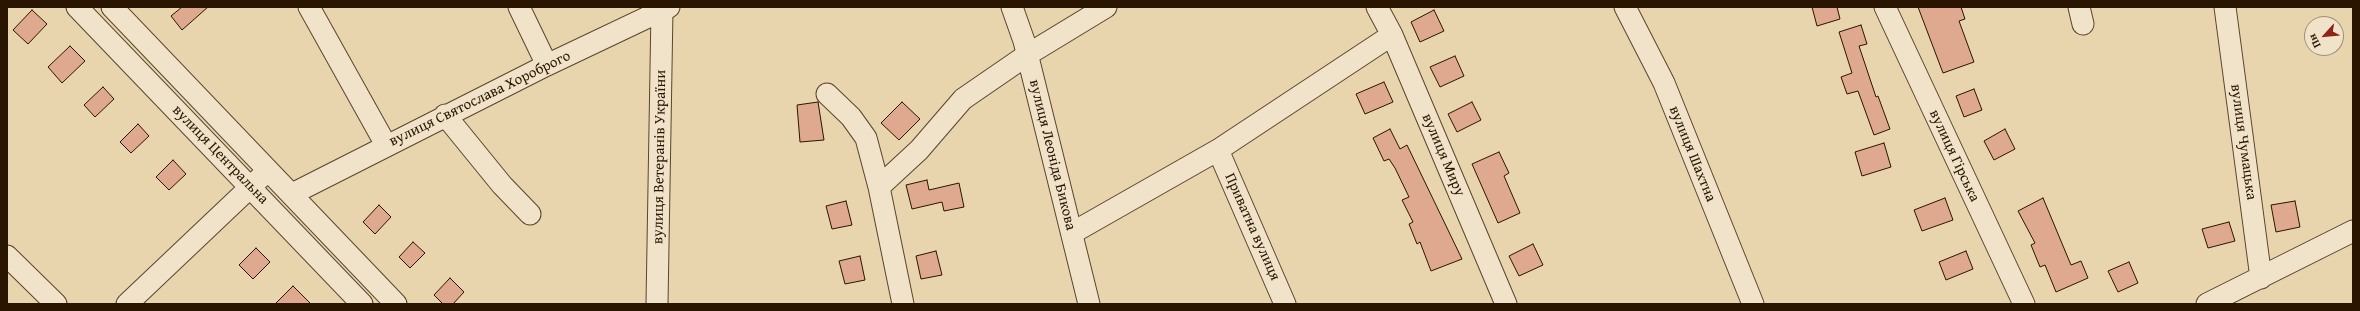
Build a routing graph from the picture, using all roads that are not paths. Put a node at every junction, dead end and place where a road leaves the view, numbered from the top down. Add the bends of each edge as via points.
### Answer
1 (77, 7) edge
2 (112, 7) edge
3 (309, 7) edge
4 (519, 7) edge
5 (1012, 7) edge
6 (1106, 7) edge
7 (1377, 7) edge
8 (1626, 7) edge
9 (1885, 7) edge
10 (2225, 7) edge
11 (666, 9) edge
12 (1392, 35) junction
13 (1027, 55) junction
14 (547, 65) junction
15 (827, 94) dead end
16 (446, 115) junction
17 (386, 145) junction
18 (1218, 150) junction
19 (268, 171) junction
20 (251, 186) junction
21 (879, 187) junction
22 (292, 194) junction
23 (530, 214) dead end
24 (2353, 231) edge
25 (1072, 233) junction
26 (7, 256) edge
27 (2262, 278) junction
28 (56, 304) edge
29 (127, 304) edge
30 (362, 304) edge
31 (396, 304) edge
32 (658, 304) edge
33 (903, 304) edge
34 (1089, 304) edge
35 (1285, 304) edge
36 (1506, 304) edge
37 (1753, 304) edge
38 (2024, 304) edge
39 (2207, 304) edge

1 - 20 street, вулиця Центральна
2 - 19 street, вулиця Центральна
3 - 17 street
4 - 14 street
5 - 13 street, вулиця Леоніда Бикова
6 - 13 street
7 - 12 street, вулиця Миру
8 - 37 street, вулиця Шахтна via 1664,83
9 - 38 street, вулиця Гірська
10 - 27 street, вулиця Чумацька
11 - 14 street, вулиця Святослава Хороброго
11 - 32 street, вулиця Ветеранів України
12 - 18 street
12 - 36 street, вулиця Миру
13 - 21 street via 963,98 919,150
13 - 25 street, вулиця Леоніда Бикова
14 - 16 street, вулиця Святослава Хороброго
15 - 21 street via 851,117 866,138
16 - 17 street, вулиця Святослава Хороброго
16 - 23 street via 502,185
17 - 22 street, вулиця Святослава Хороброго
18 - 25 street
18 - 35 street, Приватна вулиця
19 - 20 street
19 - 22 street, вулиця Центральна
20 - 29 street
20 - 30 street, вулиця Центральна
21 - 33 street
22 - 31 street, вулиця Центральна
24 - 27 street
25 - 34 street, вулиця Леоніда Бикова
26 - 28 street
27 - 39 street

